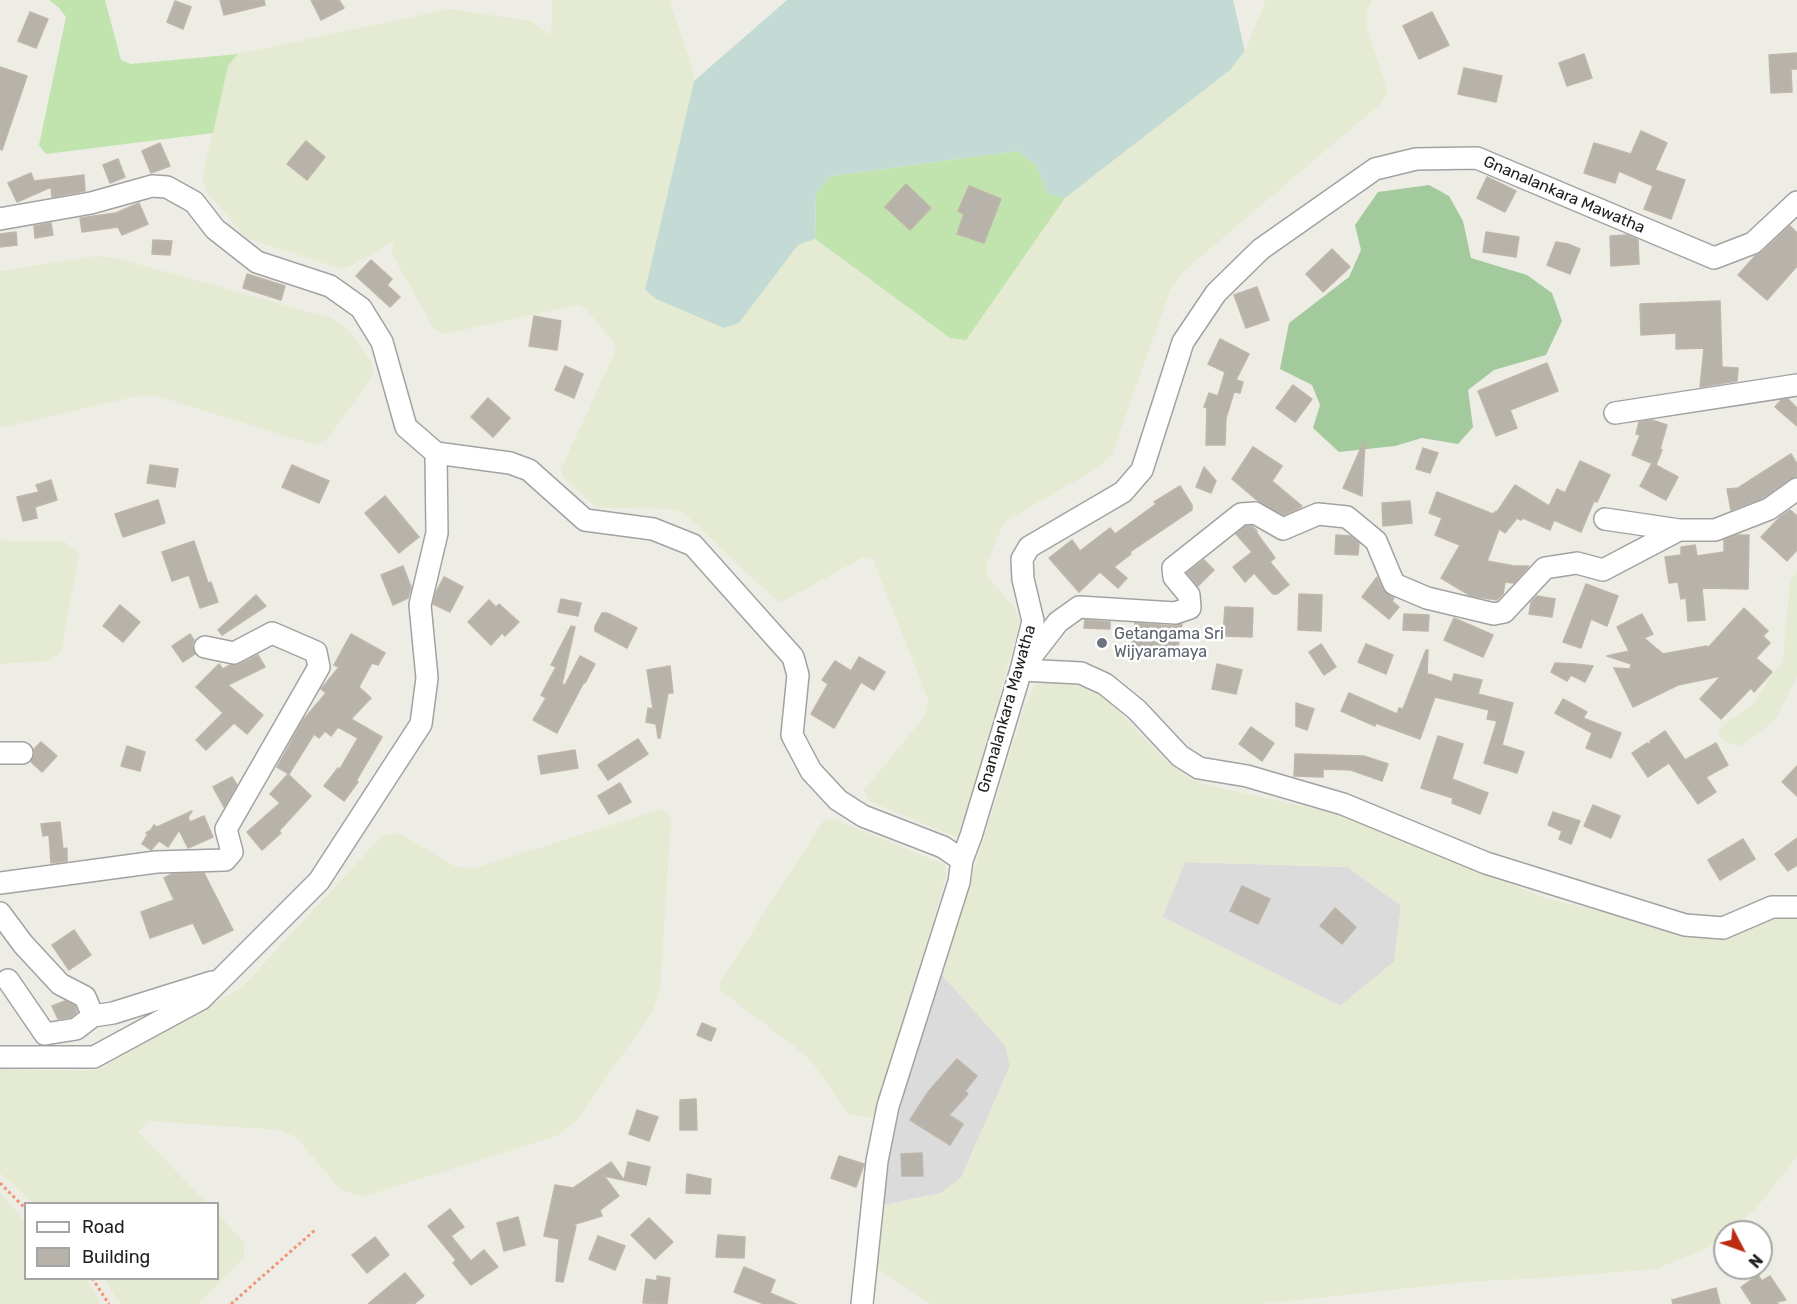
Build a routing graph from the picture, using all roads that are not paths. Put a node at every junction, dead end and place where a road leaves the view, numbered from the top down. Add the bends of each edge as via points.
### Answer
1 (1797, 202) edge
2 (0, 219) edge
3 (1797, 385) edge
4 (1615, 413) dead end
5 (436, 453) junction
6 (1797, 489) edge
7 (1605, 519) dead end
8 (1679, 530) junction
9 (205, 647) dead end
10 (1021, 670) junction
11 (0, 753) edge
12 (22, 753) dead end
13 (962, 860) junction
14 (0, 883) edge
15 (1797, 907) edge
16 (0, 913) edge
17 (8, 980) dead end
18 (222, 980) junction
19 (93, 1016) junction
20 (0, 1057) edge
21 (862, 1304) edge

1 - 10 street, Gnanalankara Mawatha via 1754,243 1714,258 1477,158 1416,159 1375,169 1262,249 1216,292 1183,342 1142,470 1123,492 1029,547 1022,559 1023,579 1033,621
2 - 5 street via 91,203 152,186 167,187 194,202 215,229 257,262 330,286 361,308 382,342 406,427
3 - 4 street
5 - 13 street via 510,463 530,470 585,520 653,529 693,545 793,657 798,675 792,735 811,771 838,800 863,816 943,847
5 - 18 street via 436,533 420,605 427,678 421,724 319,881
6 - 8 street via 1769,509 1715,530
7 - 8 street
8 - 10 street via 1603,570 1577,563 1545,568 1504,612 1494,614 1427,598 1394,584 1376,541 1347,517 1318,514 1283,529 1254,513 1241,514 1173,568 1174,577 1189,595 1190,608 1175,613 1079,607 1058,622
9 - 14 street via 234,653 272,633 316,652 319,667 226,828 232,852 225,860 156,862
10 - 13 street, Gnanalankara Mawatha
10 - 15 street via 1081,673 1105,684 1137,710 1180,756 1199,768 1247,776 1343,804 1486,863 1685,925 1723,928 1772,907
11 - 12 street
13 - 21 street, Gnanalankara Mawatha via 959,882 888,1106 877,1161
16 - 19 street via 60,984 85,997
17 - 19 street via 45,1034 76,1029
18 - 19 street
18 - 20 street via 201,999 94,1056

